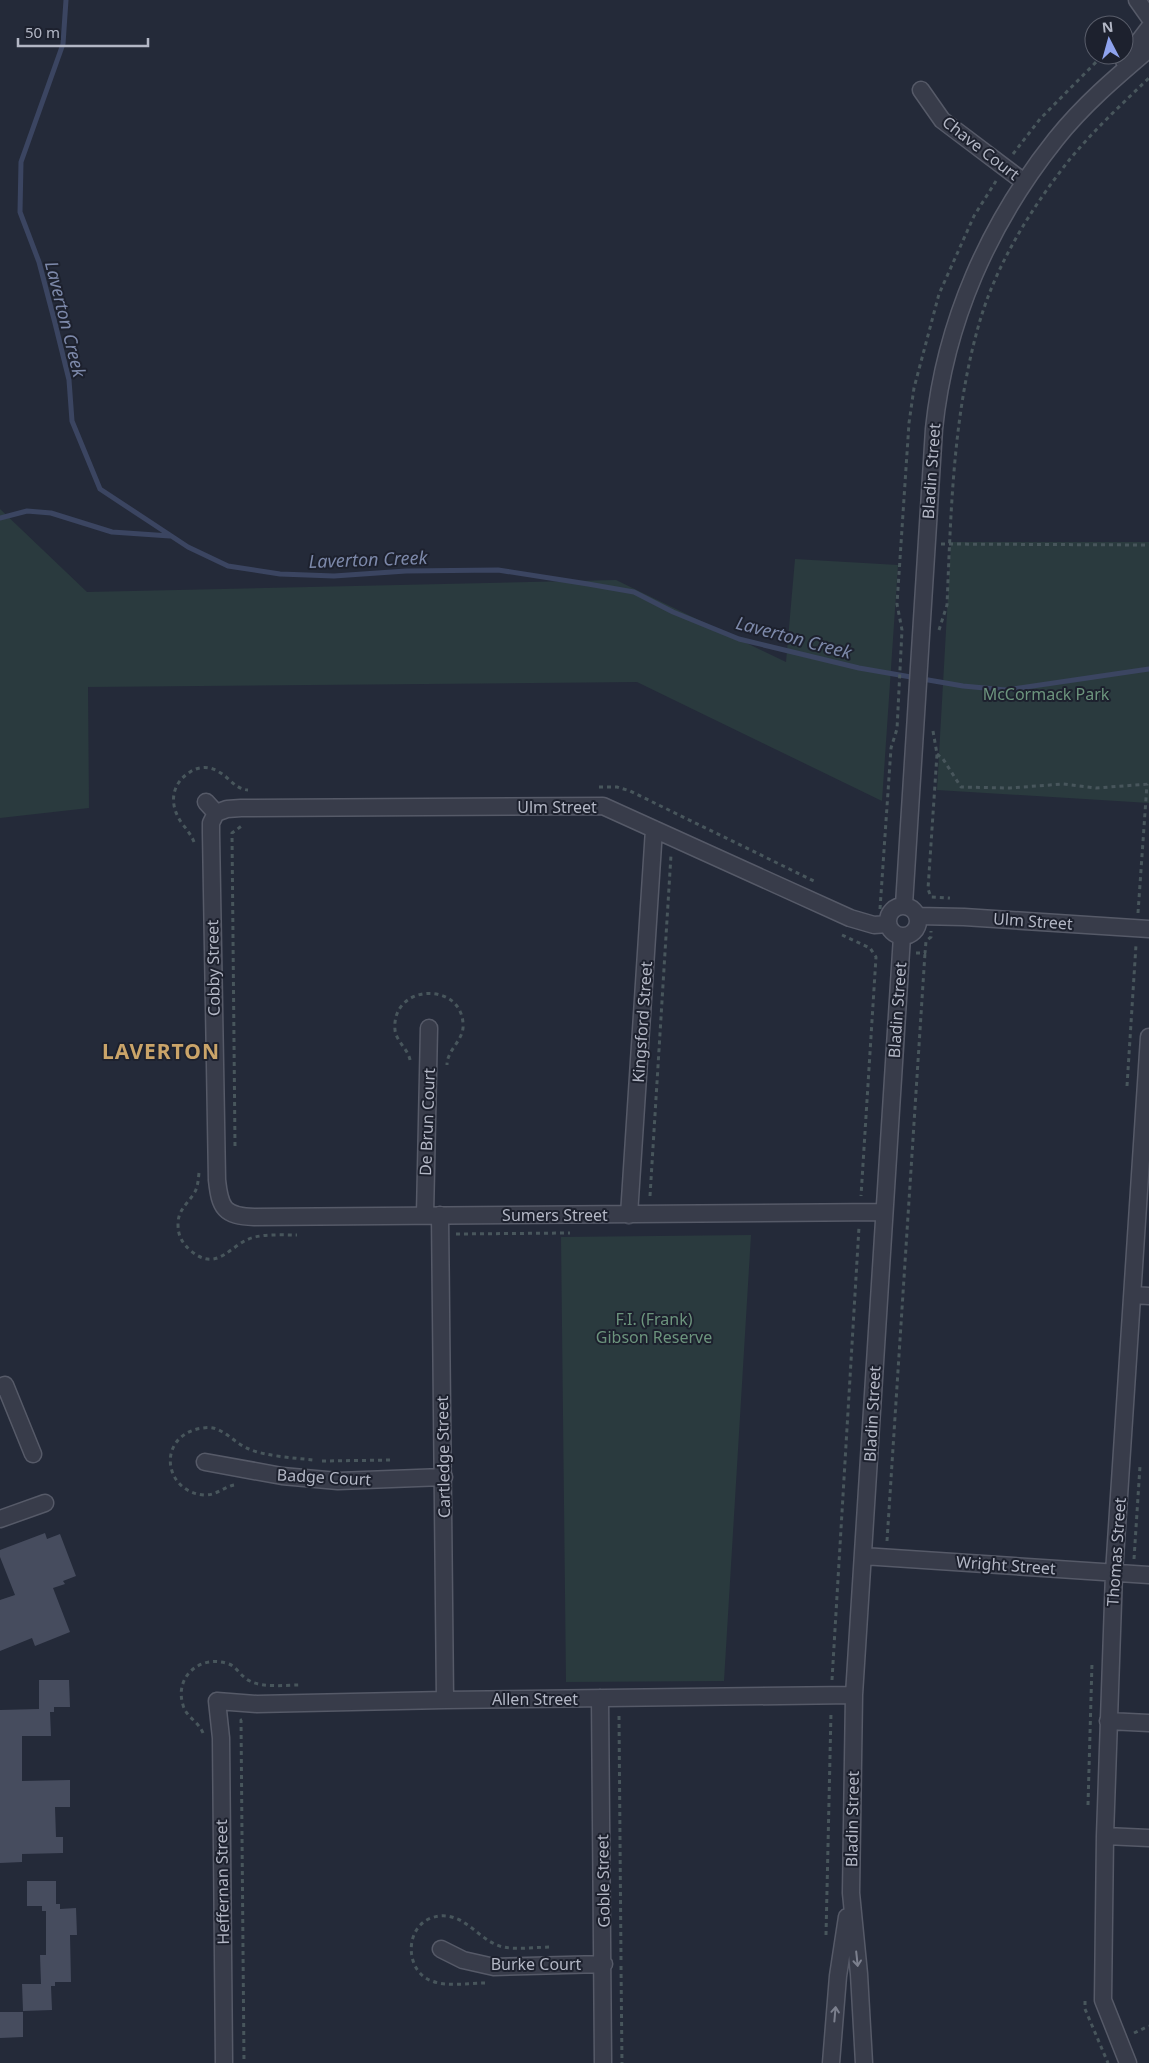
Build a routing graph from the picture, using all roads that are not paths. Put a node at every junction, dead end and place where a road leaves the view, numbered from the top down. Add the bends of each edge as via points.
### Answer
1 (1137, 0) edge
2 (1149, 17) edge
3 (1149, 28) edge
4 (1149, 49) edge
5 (1107, 85) junction
6 (921, 90) dead end
7 (1024, 182) junction
8 (211, 808) joint
9 (654, 829) junction
10 (904, 906) junction
11 (917, 916) junction
12 (888, 924) junction
13 (1149, 929) edge
14 (902, 936) junction
15 (429, 1028) dead end
16 (1149, 1037) edge
17 (1145, 1165) edge
18 (227, 1211) joint
19 (884, 1212) junction
20 (432, 1215) junction
21 (629, 1215) junction
22 (1141, 1296) edge
23 (0, 1387) edge
24 (33, 1454) dead end
25 (205, 1462) dead end
26 (444, 1477) junction
27 (44, 1503) dead end
28 (0, 1519) edge
29 (863, 1556) junction
30 (1114, 1573) junction
31 (1149, 1575) edge
32 (854, 1695) junction
33 (600, 1698) junction
34 (217, 1700) joint
35 (445, 1700) junction
36 (1108, 1721) junction
37 (1149, 1722) edge
38 (1105, 1836) junction
39 (1149, 1838) edge
40 (851, 1893) junction
41 (441, 1949) dead end
42 (604, 1964) junction
43 (224, 2063) edge
44 (603, 2063) edge
45 (831, 2063) edge
46 (864, 2063) edge
47 (1128, 2063) edge

1 - 2 street
3 - 5 street, Bladin Street
4 - 5 street, Bladin Street
5 - 7 street, Bladin Street via 1057,137
6 - 7 street, Chave Court via 942,120
7 - 10 street, Bladin Street via 978,263 954,328 937,401
8 - 9 street, Ulm Street via 603,806
8 - 18 street, Cobby Street via 217,1180 219,1199
9 - 12 street, Ulm Street via 850,918 874,925
9 - 21 street, Kingsford Street
10 - 11 street
10 - 12 street via 892,911
11 - 13 street, Ulm Street
11 - 14 street via 915,930
12 - 14 street via 893,932
14 - 19 street, Bladin Street
15 - 20 street, De Brun Court
16 - 17 street, Thomas Street
17 - 22 street, Thomas Street
18 - 20 street, Sumers Street via 239,1217
19 - 21 street, Sumers Street
19 - 29 street, Bladin Street
20 - 21 street, Sumers Street
20 - 26 street, Cartledge Street via 440,1234
22 - 30 street, Thomas Street
23 - 24 street via 5,1385
25 - 26 street, Badge Court via 282,1476 338,1481
26 - 35 street, Cartledge Street
27 - 28 street
29 - 30 street, Wright Street
29 - 32 street, Bladin Street
30 - 31 street, Wright Street
30 - 36 street, Thomas Street
32 - 33 street, Allen Street
32 - 40 street, Bladin Street
33 - 35 street, Allen Street
33 - 42 street, Goble Street
34 - 35 street, Allen Street via 257,1704
34 - 43 street, Heffernan Street
36 - 37 street
36 - 38 street, Thomas Street
38 - 39 street
38 - 47 street, Thomas Street via 1102,2000
45 -> 40 street, Bladin Street via 838,1976
40 -> 46 street, Bladin Street
41 - 42 street, Burke Court via 463,1960 494,1966
42 - 44 street, Goble Street

